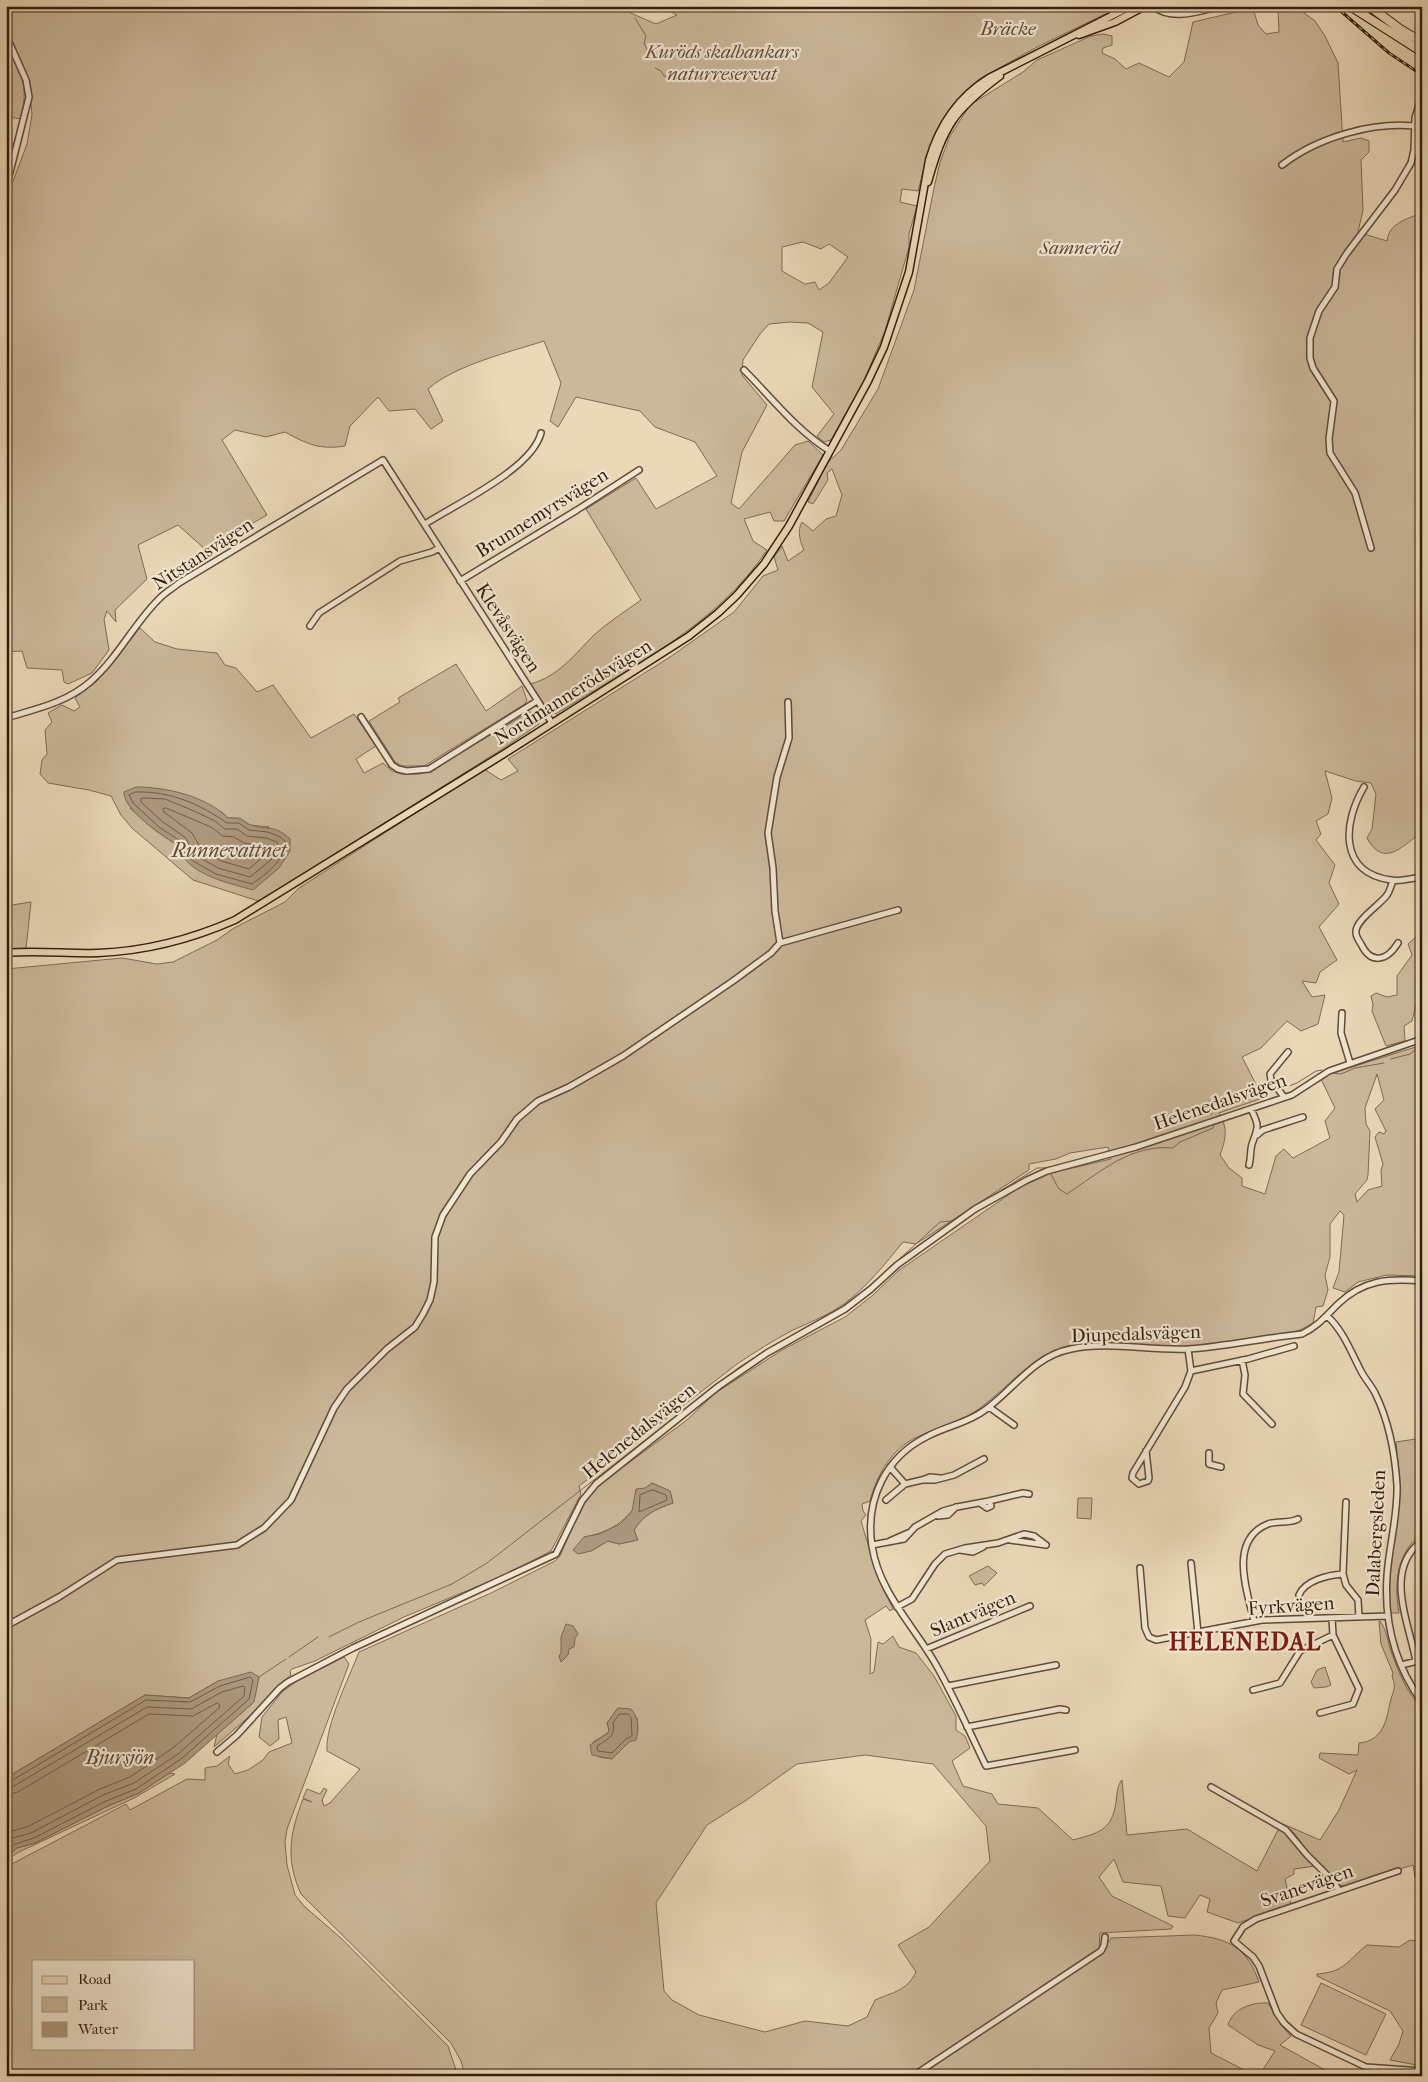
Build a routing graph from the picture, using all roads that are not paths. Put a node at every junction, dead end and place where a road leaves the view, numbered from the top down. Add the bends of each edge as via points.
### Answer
1 (1131, 6) edge
2 (1145, 6) edge
3 (1152, 6) edge
4 (1162, 6) edge
5 (1350, 6) edge
6 (1356, 6) edge
7 (1369, 6) edge
8 (1214, 8) dead end
9 (1171, 14) junction
10 (1379, 25) junction
11 (6, 35) edge
12 (1066, 39) junction
13 (1422, 42) edge
14 (1422, 52) edge
15 (1422, 95) edge
16 (1414, 126) junction
17 (1422, 127) edge
18 (1282, 165) dead end
19 (6, 188) edge
20 (744, 370) dead end
21 (541, 433) dead end
22 (830, 450) junction
23 (383, 460) joint
24 (639, 470) dead end
25 (425, 524) junction
26 (438, 548) junction
27 (1371, 548) dead end
28 (460, 581) junction
29 (310, 626) dead end
30 (537, 702) junction
31 (788, 702) dead end
32 (362, 717) dead end
33 (6, 718) edge
34 (552, 723) junction
35 (1364, 786) dead end
36 (1422, 877) edge
37 (1393, 881) junction
38 (898, 910) dead end
39 (780, 943) junction
40 (1398, 943) dead end
41 (6, 953) edge
42 (1342, 1013) dead end
43 (1422, 1039) edge
44 (1288, 1052) dead end
45 (1350, 1063) junction
46 (1284, 1097) junction
47 (1252, 1109) junction
48 (1303, 1117) dead end
49 (1257, 1135) junction
50 (1249, 1165) dead end
51 (1422, 1281) edge
52 (1327, 1316) junction
53 (1294, 1346) dead end
54 (1188, 1349) junction
55 (1242, 1360) junction
56 (1191, 1371) junction
57 (989, 1407) junction
58 (1272, 1424) dead end
59 (1014, 1425) dead end
60 (1146, 1451) junction
61 (1209, 1453) dead end
62 (984, 1459) dead end
63 (890, 1467) junction
64 (1222, 1467) dead end
65 (905, 1484) junction
66 (1029, 1494) dead end
67 (886, 1500) dead end
68 (1346, 1502) dead end
69 (1298, 1519) dead end
70 (1026, 1534) junction
71 (1009, 1540) junction
72 (1026, 1541) junction
73 (1422, 1541) edge
74 (872, 1545) junction
75 (1191, 1563) dead end
76 (1140, 1568) dead end
77 (1343, 1574) junction
78 (1299, 1595) dead end
79 (1030, 1606) dead end
80 (897, 1607) junction
81 (1388, 1616) junction
82 (1359, 1617) junction
83 (1332, 1618) junction
84 (1254, 1621) junction
85 (6, 1626) edge
86 (1198, 1633) junction
87 (1333, 1635) junction
88 (926, 1649) junction
89 (1419, 1660) edge
90 (1056, 1665) dead end
91 (1401, 1665) junction
92 (948, 1686) junction
93 (1253, 1690) dead end
94 (1422, 1702) edge
95 (1066, 1710) dead end
96 (1320, 1714) dead end
97 (967, 1727) junction
98 (1075, 1750) dead end
99 (217, 1752) dead end
100 (1212, 1787) dead end
101 (1398, 1871) dead end
102 (1339, 1891) junction
103 (1105, 1937) dead end
104 (1422, 2071) edge
105 (913, 2076) edge

1 - 12 main road, Nordmannerödsvägen
2 - 12 main road, Nordmannerödsvägen via 1115,22
3 - 9 street
4 - 9 street
5 - 10 highway
6 - 10 highway
7 - 13 highway
8 - 9 street
10 - 14 highway
11 - 19 street via 26,80 29,97
12 - 22 main road, Nordmannerödsvägen via 1009,68 969,99 952,120 938,148 924,192 909,272 884,347
15 - 16 street
16 - 17 street
16 - 18 street via 1388,125 1338,136 1294,154
16 - 27 street via 1414,150 1407,172 1337,269 1335,287 1320,311 1310,338 1313,368 1334,401 1330,453 1355,493
20 - 22 street via 816,442
21 - 25 street via 529,455 512,469
22 - 34 main road, Nordmannerödsvägen via 777,545 737,595 689,636
23 - 25 street, Klevåsvägen
23 - 33 street, Nitstansvägen via 159,598 90,683 59,702
24 - 28 street, Brunnemyrsvägen
25 - 26 street, Klevåsvägen
26 - 28 street, Klevåsvägen
26 - 29 street via 400,561 319,613
28 - 30 street, Klevåsvägen
30 - 32 street via 429,769 417,771 392,765
30 - 34 street, Klevåsvägen
31 - 39 street via 789,738 777,777 768,833
34 - 41 main road, Nordmannerödsvägen via 221,926 140,949 98,953
35 - 37 street via 1350,818 1351,851 1364,870
36 - 37 street
37 - 40 street via 1388,894 1358,924 1356,933 1370,957 1379,959 1392,954
38 - 39 street
39 - 85 street via 741,975 624,1056 538,1101 517,1119 501,1142 470,1174 443,1214 435,1237 434,1282 430,1300 415,1327 347,1389 334,1408 290,1500 264,1528 237,1545 116,1560
42 - 45 street via 1341,1033
43 - 45 street, Helenedalsvägen
44 - 46 street via 1270,1074
45 - 46 street, Helenedalsvägen via 1319,1076
46 - 47 street, Helenedalsvägen
47 - 49 street via 1258,1124
47 - 99 street, Helenedalsvägen via 1049,1171 975,1209 896,1265 845,1309 767,1353 690,1407 589,1491 556,1554 401,1625 288,1682
48 - 49 street
49 - 50 street
51 - 52 street, Djupedalsvägen via 1392,1280 1360,1287
52 - 54 street, Djupedalsvägen via 1302,1334
52 - 81 street, Dalabergsleden via 1374,1391 1383,1411 1394,1455 1396,1514 1387,1576
53 - 55 street
54 - 56 street
54 - 57 street, Djupedalsvägen via 1088,1346 1069,1349 1032,1368
55 - 56 street
55 - 58 street via 1245,1375 1243,1394
56 - 60 street
57 - 59 street
57 - 63 street, Djupedalsvägen via 963,1423 913,1444
60 - 60 street via 1132,1478 1140,1484 1149,1478
61 - 64 street via 1209,1464
62 - 65 street via 960,1472
63 - 65 street
63 - 74 street, Djupedalsvägen via 878,1486 872,1506
65 - 67 street
66 - 74 street via 1023,1492 989,1501 992,1503 989,1508 980,1503 956,1507 888,1542
68 - 77 street
69 - 84 street via 1265,1526 1245,1546 1243,1566
70 - 71 street
70 - 72 street
70 - 72 street via 1046,1545
71 - 72 street
71 - 80 street via 941,1557 916,1591
73 - 89 street via 1410,1551 1401,1575 1404,1617
74 - 80 street, Djupedalsvägen via 882,1578
75 - 86 street
76 - 86 street, Fyrkvägen via 1145,1628 1149,1637 1160,1640
77 - 78 street via 1328,1575
77 - 82 street via 1346,1585 1358,1600
79 - 88 street, Slantvägen
80 - 88 street, Djupedalsvägen
81 - 82 street, Fyrkvägen
81 - 91 street, Dalabergsleden via 1391,1639
82 - 83 street, Fyrkvägen
83 - 84 street, Fyrkvägen
83 - 87 street
84 - 86 street, Fyrkvägen
87 - 93 street via 1300,1652 1280,1683
87 - 96 street via 1359,1689 1353,1704
88 - 92 street, Djupedalsvägen
89 - 91 street
90 - 92 street
91 - 94 street, Dalabergsleden
92 - 97 street, Djupedalsvägen
95 - 97 street
97 - 98 street, Djupedalsvägen via 986,1766
100 - 102 street via 1286,1830
101 - 102 street, Svanevägen
102 - 104 street, Svanevägen via 1256,1919 1243,1927 1234,1941 1253,1957 1277,2014 1296,2034 1366,2067
103 - 105 street via 1101,1951

